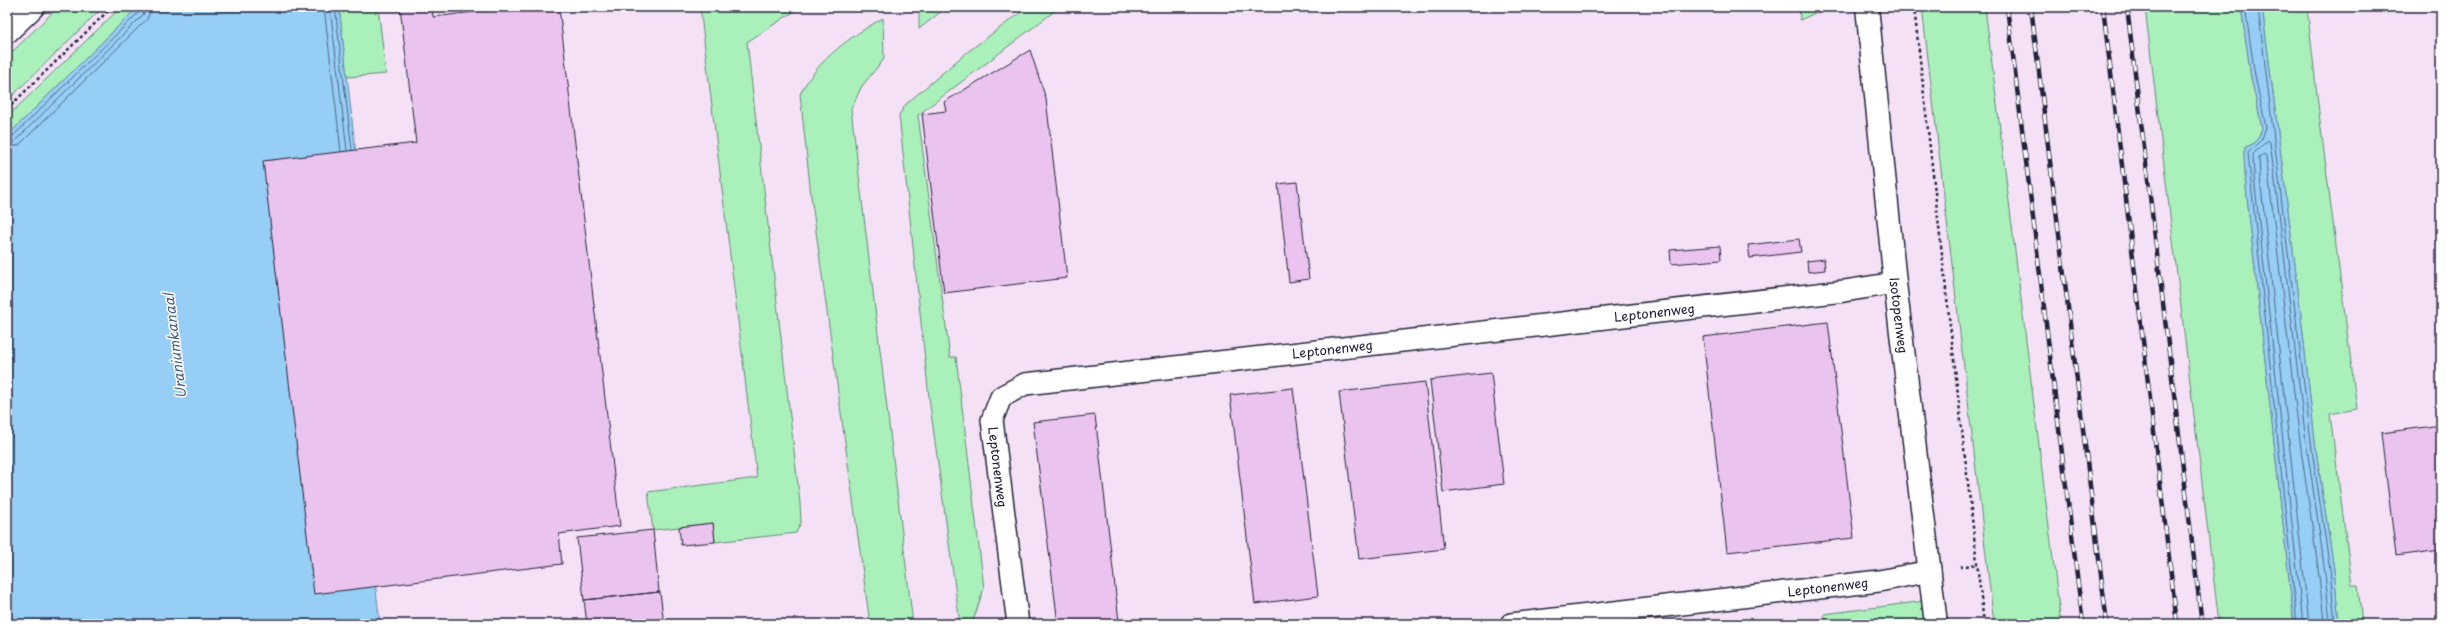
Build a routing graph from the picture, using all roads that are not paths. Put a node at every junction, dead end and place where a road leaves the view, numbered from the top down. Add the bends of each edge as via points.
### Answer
1 (33, 7) edge
2 (1867, 7) edge
3 (7, 32) edge
4 (1895, 283) junction
5 (1930, 571) junction
6 (1018, 624) edge
7 (1511, 624) edge
8 (1936, 624) edge

1 - 3 street
2 - 4 street, Isotopenweg
4 - 5 street, Isotopenweg
4 - 6 lane, Leptonenweg via 1836,292 1025,384 1002,397 992,420
5 - 7 lane, Leptonenweg via 1879,581
5 - 8 street, Isotopenweg

